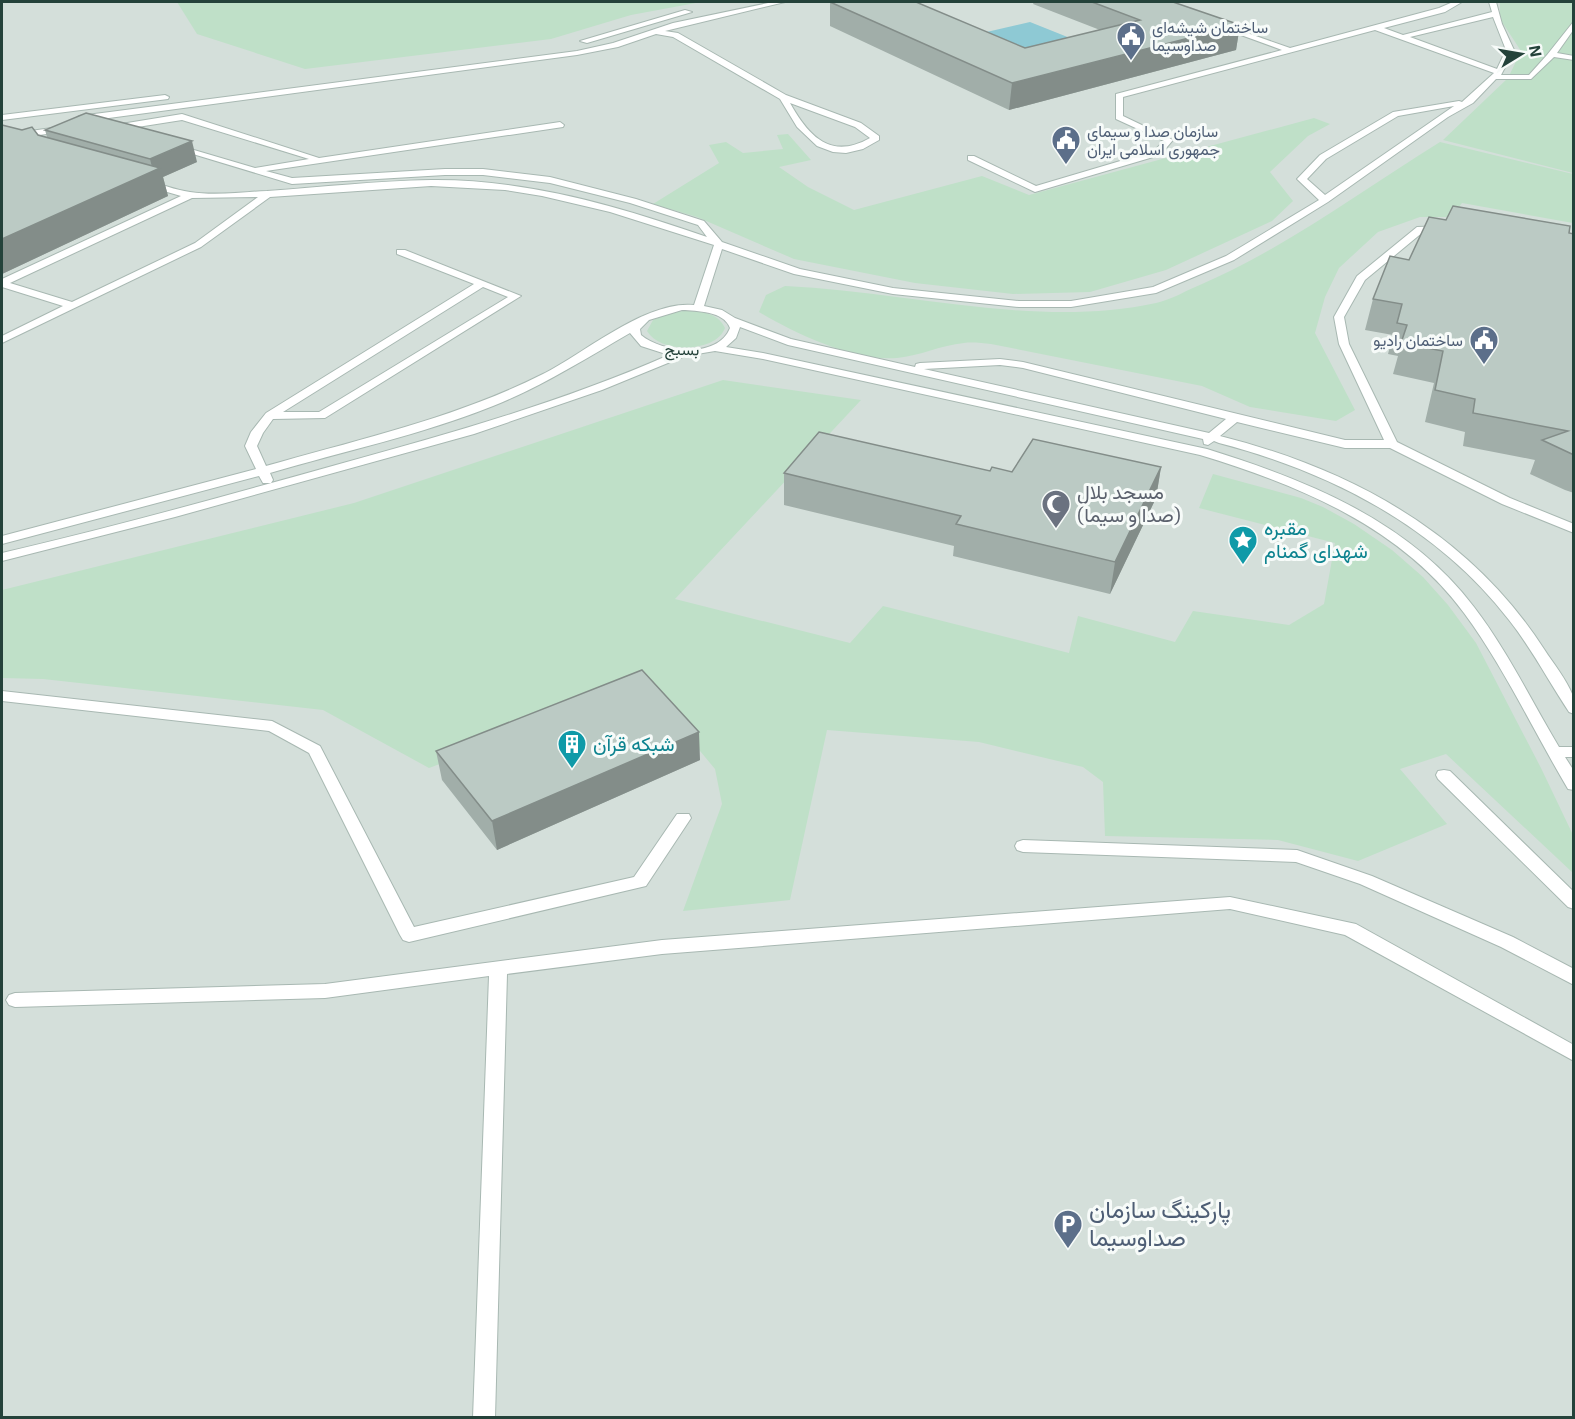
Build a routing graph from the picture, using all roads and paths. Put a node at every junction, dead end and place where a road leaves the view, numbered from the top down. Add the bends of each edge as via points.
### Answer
1 (782, 2) edge
2 (1493, 2) edge
3 (1458, 5) edge
4 (1433, 6) dead end
5 (702, 8) dead end
6 (1442, 10) junction
7 (1473, 10) dead end
8 (1494, 14) junction
9 (1213, 22) edge
10 (1574, 24) edge
11 (633, 28) junction
12 (1377, 28) junction
13 (655, 33) junction
14 (1403, 37) junction
15 (578, 42) dead end
16 (1291, 51) junction
17 (1552, 54) junction
18 (1574, 58) edge
19 (1497, 74) junction
20 (175, 95) dead end
21 (783, 97) junction
22 (1470, 101) junction
23 (68, 109) junction
24 (2, 118) edge
25 (72, 124) junction
26 (560, 125) dead end
27 (87, 128) edge
28 (98, 128) edge
29 (2, 129) edge
30 (110, 129) junction
31 (132, 135) edge
32 (2, 138) edge
33 (49, 143) edge
34 (165, 144) edge
35 (971, 158) dead end
36 (320, 160) junction
37 (253, 170) junction
38 (137, 181) edge
39 (292, 181) junction
40 (191, 195) junction
41 (266, 195) junction
42 (1324, 200) junction
43 (633, 201) junction
44 (616, 210) junction
45 (1451, 229) edge
46 (719, 244) junction
47 (401, 252) dead end
48 (482, 283) junction
49 (2, 284) edge
50 (73, 306) junction
51 (698, 307) junction
52 (731, 320) junction
53 (637, 324) junction
54 (2, 340) edge
55 (714, 348) junction
56 (682, 352) junction
57 (898, 367) junction
58 (953, 379) junction
59 (937, 393) junction
60 (270, 415) junction
61 (1234, 418) junction
62 (1211, 436) junction
63 (1392, 444) junction
64 (1203, 452) junction
65 (262, 471) junction
66 (271, 487) junction
67 (1574, 529) edge
68 (2, 540) edge
69 (2, 557) edge
70 (2, 696) edge
71 (1574, 709) edge
72 (1554, 752) junction
73 (1574, 752) edge
74 (1444, 775) dead end
75 (1574, 785) edge
76 (683, 818) dead end
77 (1023, 846) dead end
78 (1574, 903) edge
79 (498, 969) junction
80 (1574, 978) edge
81 (15, 1000) dead end
82 (1574, 1054) edge
83 (484, 1418) edge

1 - 13 lane
2 - 8 lane
3 - 6 lane
4 - 6 lane
5 - 11 lane
6 - 12 lane
7 - 8 lane
8 - 14 lane
8 - 19 lane via 1510,50
9 - 16 lane
10 - 17 lane
11 - 13 lane
11 - 15 lane
12 - 14 lane
12 - 16 lane
13 - 21 lane via 675,35
13 - 25 lane via 577,53
14 - 19 lane
16 - 35 lane via 1119,96 1119,117 1169,140 1157,153 1035,189
17 - 18 lane
17 - 19 lane via 1531,77
19 - 22 lane
20 - 23 lane
21 - 21 lane via 816,144 836,151 864,147 876,138 858,125
22 - 42 lane
22 - 42 lane via 1396,114 1323,157 1302,179
23 - 24 lane
23 - 25 lane
25 - 27 lane
25 - 29 lane
25 - 32 lane
25 - 33 lane
26 - 36 lane
28 - 30 lane
30 - 31 lane
30 - 36 lane via 182,117
34 - 37 lane
36 - 37 lane
37 - 39 lane
38 - 40 lane
39 - 41 lane
39 - 43 lane via 483,172 550,180
40 - 41 lane
40 - 49 lane
41 - 44 lane via 475,184 534,191
41 - 50 lane via 198,244
42 - 46 lane via 1230,258 1196,274 1156,290 1071,304 1019,304 893,291 798,272
43 - 44 lane
43 - 46 lane via 701,223
44 - 46 lane
45 - 63 lane via 1420,229 1360,278 1339,317 1344,344
46 - 51 lane
47 - 48 lane
48 - 60 lane
48 - 60 lane via 516,296 321,416
49 - 50 lane
50 - 54 lane
51 - 52 lane, بسبج
51 - 53 lane, بسبج via 654,312
52 - 55 lane, بسبج via 735,327 733,335
52 - 57 lane via 788,342
53 - 56 lane, بسبج via 635,331 645,344
53 - 65 lane via 548,376 490,404
55 - 56 lane, بسبج
55 - 59 lane
56 - 66 lane via 585,395 525,416
57 - 58 lane
57 - 61 lane via 1023,365
58 - 59 lane
58 - 62 lane
59 - 64 lane
60 - 65 lane via 251,446
61 - 62 lane
61 - 63 lane via 1345,444
62 - 64 lane
62 - 71 lane via 1256,448 1349,486 1445,549 1507,608
63 - 67 lane via 1506,501
64 - 72 lane via 1329,499 1398,541 1430,567 1484,632
65 - 66 lane
65 - 68 lane
66 - 69 lane
70 - 76 lane via 272,726 315,750 409,935 640,882
72 - 73 lane
72 - 75 lane
74 - 78 lane
77 - 80 lane via 1297,856 1366,880 1507,942
79 - 81 lane via 325,991
79 - 82 lane via 662,947 1230,903 1350,929
79 - 83 lane

